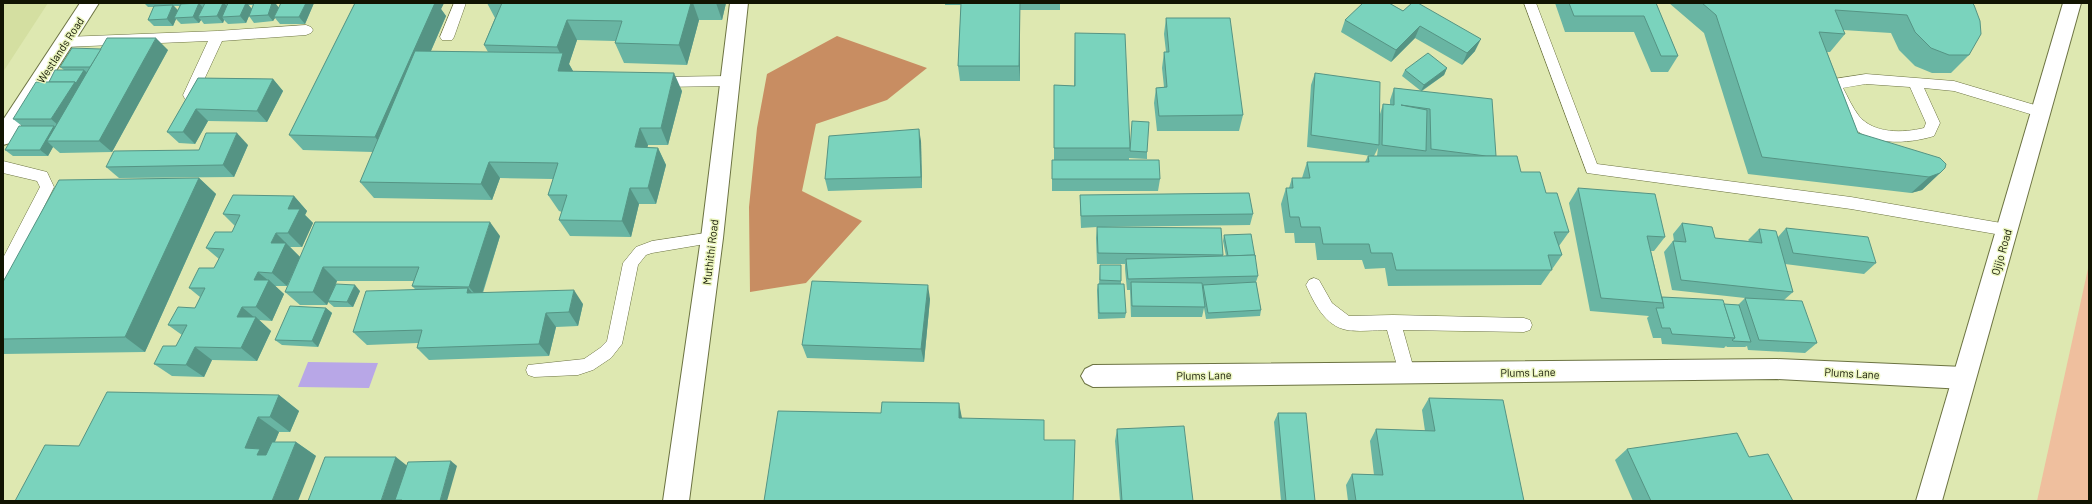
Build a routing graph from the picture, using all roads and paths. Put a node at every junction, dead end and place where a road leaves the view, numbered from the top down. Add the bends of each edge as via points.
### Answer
1 (90, 3) edge
2 (460, 3) edge
3 (739, 3) edge
4 (1530, 3) edge
5 (2072, 3) edge
6 (306, 30) dead end
7 (217, 36) junction
8 (447, 37) dead end
9 (65, 42) junction
10 (644, 82) edge
11 (730, 82) junction
12 (1915, 82) junction
13 (185, 105) edge
14 (2040, 112) junction
15 (3, 137) edge
16 (3, 167) edge
17 (2007, 230) junction
18 (712, 238) junction
19 (3, 273) edge
20 (1314, 285) dead end
21 (1394, 322) junction
22 (1524, 325) dead end
23 (534, 370) dead end
24 (1407, 373) junction
25 (1093, 376) dead end
26 (1964, 378) junction
27 (676, 501) edge
28 (1929, 501) edge

1 - 9 street, Westlands Road
2 - 8 lane
3 - 11 street, Muthithi Road
4 - 17 lane via 1592,169 1851,203
5 - 14 street, Ojijo Road
6 - 7 lane
7 - 9 lane
7 - 13 lane
9 - 15 street, Westlands Road
10 - 11 lane
11 - 18 street, Muthithi Road
12 - 12 lane via 1846,80 1839,83 1836,88 1856,123 1869,131 1882,135 1918,135 1929,132 1933,124
12 - 14 lane via 1954,86
14 - 17 street, Ojijo Road
16 - 19 lane via 42,176 47,187
17 - 26 street, Ojijo Road
18 - 23 lane via 640,251 631,263 614,344 606,355 590,365 570,369
18 - 27 street, Muthithi Road
20 - 21 lane via 1321,302 1333,315 1347,323
21 - 22 lane
21 - 24 lane
24 - 25 street, Plums Lane
24 - 26 street, Plums Lane via 1777,369
26 - 28 street, Ojijo Road

